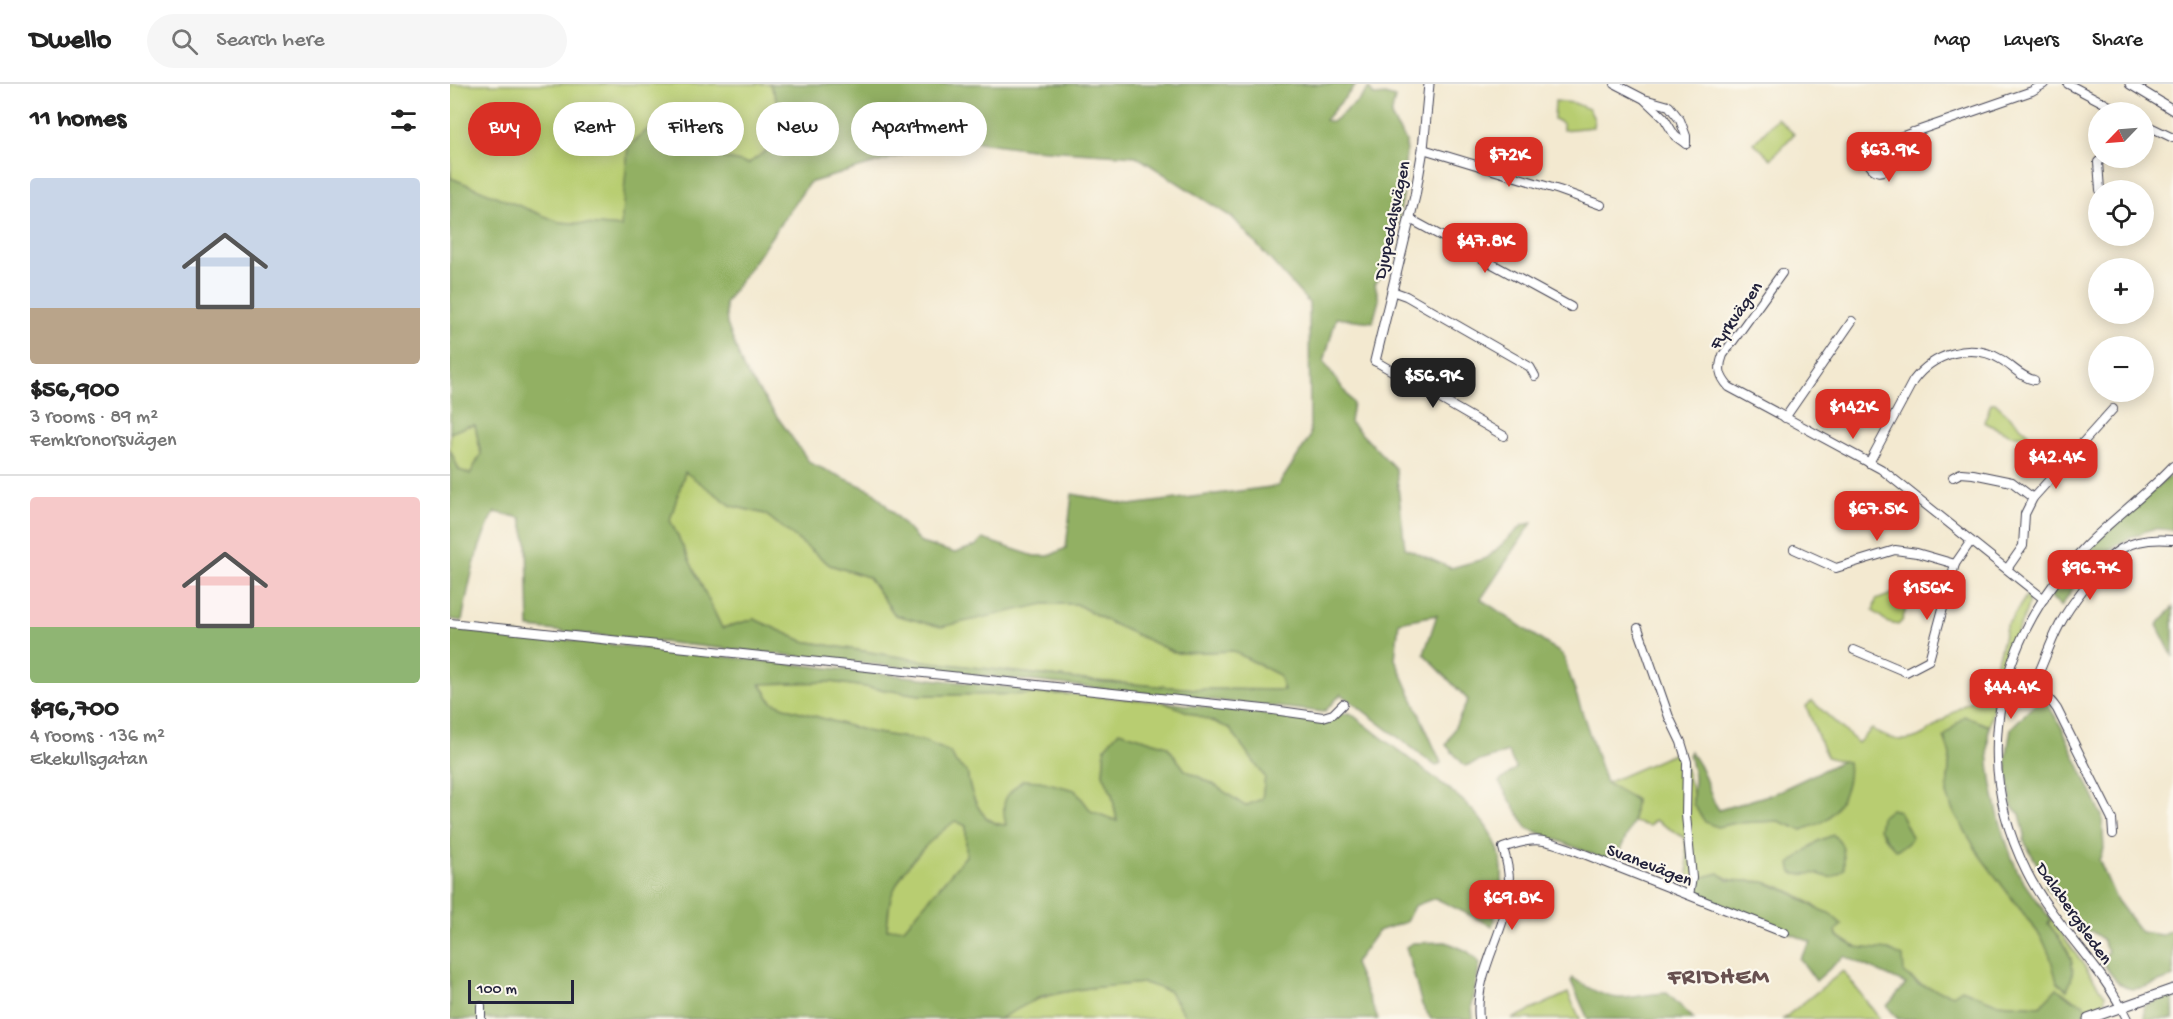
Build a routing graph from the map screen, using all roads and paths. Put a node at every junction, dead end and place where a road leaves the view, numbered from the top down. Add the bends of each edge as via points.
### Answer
1 (1429, 84) edge
2 (1615, 84) edge
3 (2044, 84) edge
4 (2068, 84) edge
5 (2130, 84) edge
6 (1644, 99) junction
7 (2102, 102) edge
8 (1673, 109) junction
9 (2173, 110) edge
10 (1664, 118) junction
11 (2154, 129) edge
12 (1913, 132) junction
13 (2173, 138) edge
14 (1423, 149) junction
15 (1601, 205) dead end
16 (1410, 219) junction
17 (1782, 273) dead end
18 (1392, 291) junction
19 (1570, 307) dead end
20 (1852, 321) dead end
21 (1375, 361) joint
22 (1535, 376) dead end
23 (2034, 380) dead end
24 (2112, 409) dead end
25 (1785, 418) junction
26 (1504, 436) dead end
27 (1869, 463) junction
28 (2173, 466) edge
29 (1953, 477) dead end
30 (2032, 498) junction
31 (2172, 540) edge
32 (1971, 541) junction
33 (1794, 549) dead end
34 (1955, 564) junction
35 (2007, 569) junction
36 (2044, 598) junction
37 (450, 623) edge
38 (1638, 628) dead end
39 (1854, 650) dead end
40 (2008, 674) junction
41 (2033, 685) junction
42 (1343, 704) dead end
43 (2113, 834) dead end
44 (1689, 895) junction
45 (1785, 933) dead end
46 (2173, 989) edge
47 (481, 1006) dead end
48 (2121, 1007) junction
49 (481, 1019) edge
50 (1479, 1019) edge
51 (2088, 1019) edge
52 (2127, 1019) edge

1 - 14 street, Djupedalsvägen
2 - 6 street
3 - 12 street
4 - 7 street
5 - 9 street
6 - 8 street
6 - 10 street
8 - 10 street
8 - 10 street via 1686,144 1675,136
11 - 13 street
12 - 12 street via 1867,151 1870,166 1876,171 1888,169
14 - 15 street
14 - 16 street, Djupedalsvägen
16 - 18 street, Djupedalsvägen
16 - 19 street
17 - 25 street, Fyrkvägen via 1723,355 1719,370 1729,387
18 - 21 street, Djupedalsvägen
18 - 22 street via 1530,368
20 - 25 street
21 - 26 street
23 - 27 street via 1985,353 1958,352 1937,358 1913,381
24 - 30 street
25 - 27 street, Fyrkvägen
27 - 32 street, Fyrkvägen
28 - 36 street, Dalabergsleden via 2086,546
29 - 30 street via 1973,474 2012,482
30 - 35 street via 2025,514 2023,546
31 - 41 street via 2142,540 2105,561 2064,617
32 - 34 street
32 - 35 street, Fyrkvägen
33 - 34 street via 1836,568 1895,550
34 - 39 street via 1929,660 1906,672
35 - 36 street, Fyrkvägen
36 - 40 street, Dalabergsleden via 2024,631
37 - 42 street via 1323,717
38 - 44 street via 1687,762 1686,815 1692,878
40 - 41 street
40 - 48 street, Dalabergsleden via 1996,748 2002,801 2010,830 2038,891
41 - 43 street via 2062,718 2112,819
44 - 45 street, Svanevägen
44 - 50 street, Svanevägen via 1539,839 1503,848 1509,888 1480,985
46 - 48 street
47 - 49 street
48 - 51 street
48 - 52 street, Dalabergsleden

